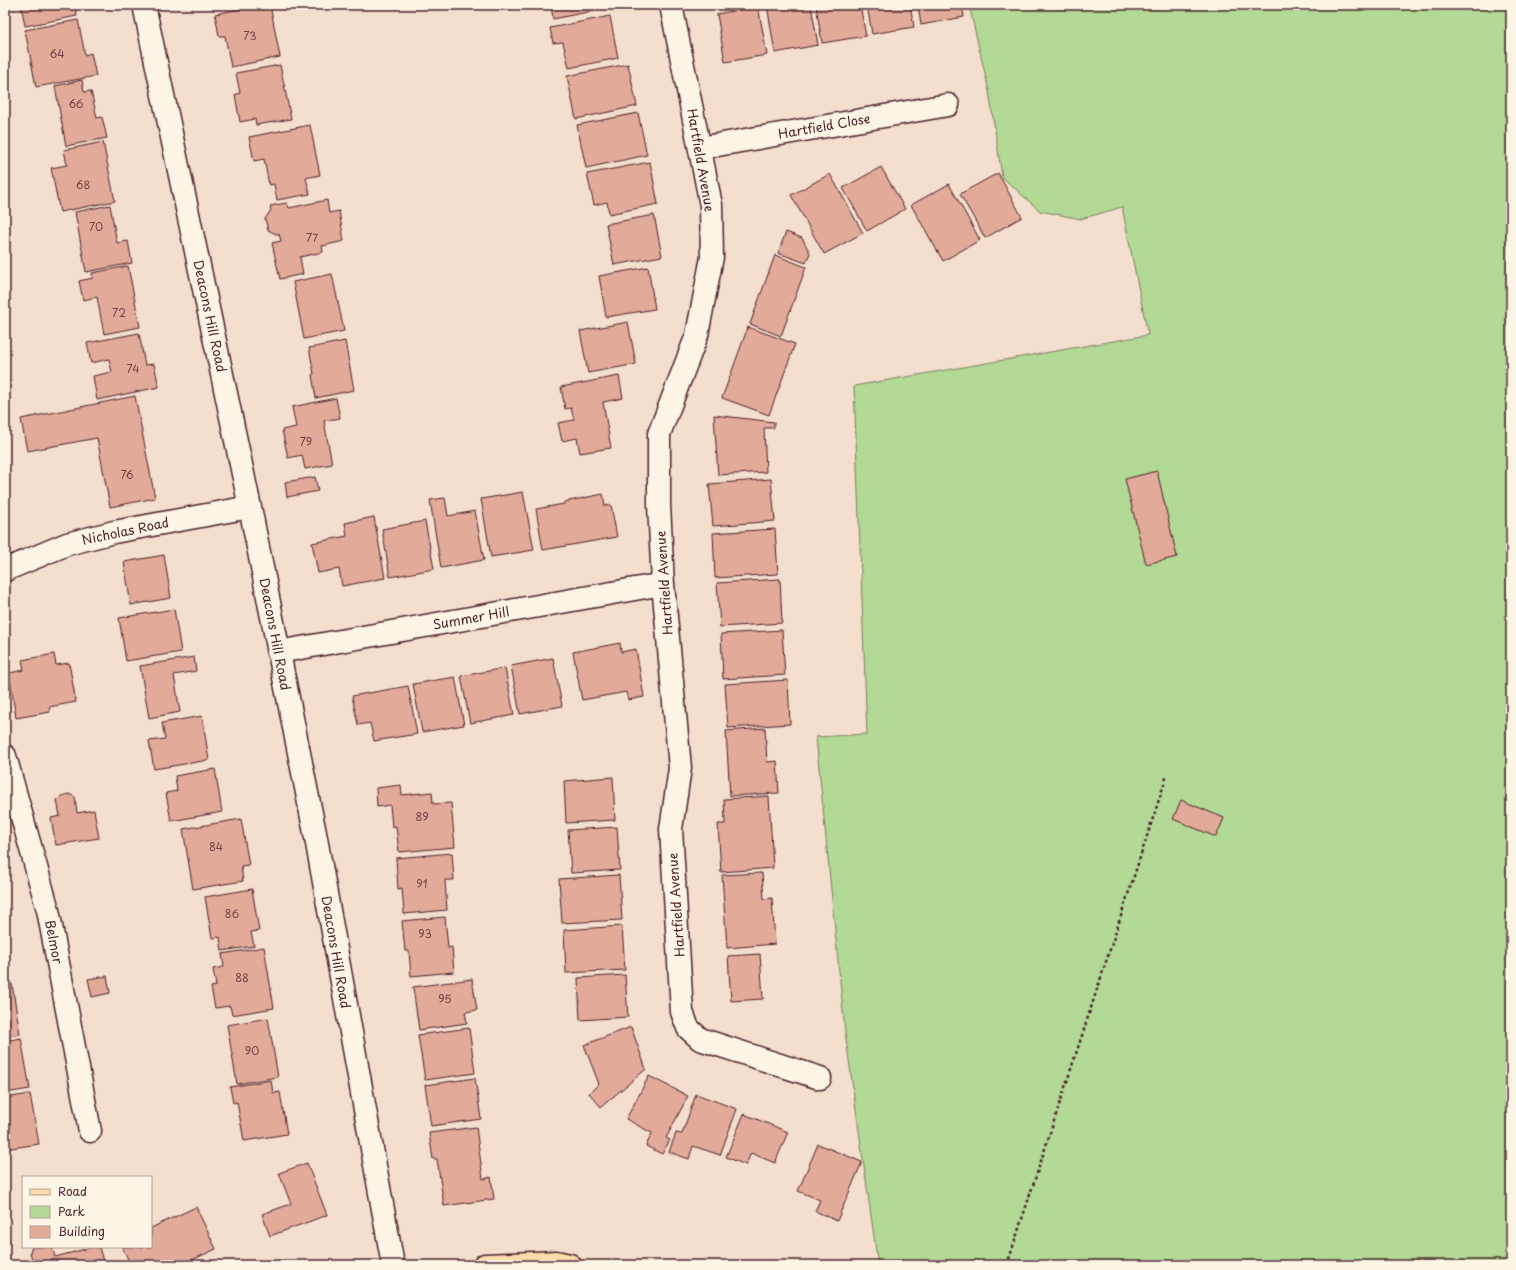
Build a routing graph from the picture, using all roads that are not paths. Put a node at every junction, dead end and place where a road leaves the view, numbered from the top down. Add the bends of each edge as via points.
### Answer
1 (144, 5) edge
2 (671, 5) edge
3 (948, 105) dead end
4 (700, 148) junction
5 (250, 506) junction
6 (5, 570) edge
7 (663, 584) junction
8 (278, 652) junction
9 (5, 756) edge
10 (820, 1078) dead end
11 (90, 1131) dead end
12 (393, 1265) edge
13 (485, 1265) edge
14 (570, 1265) edge

1 - 5 street, Deacons Hill Road
2 - 4 street, Hartfield Avenue
3 - 4 street, Hartfield Close
4 - 7 street, Hartfield Avenue via 712,205 712,257 697,335 659,434
5 - 6 street, Nicholas Road via 81,540
5 - 8 street, Deacons Hill Road
7 - 8 street, Summer Hill
7 - 10 street, Hartfield Avenue via 680,768 671,829 682,1012 688,1028 700,1039
8 - 12 street, Deacons Hill Road via 316,838
9 - 11 street, Belmor via 48,910
13 - 14 main road via 556,1262

